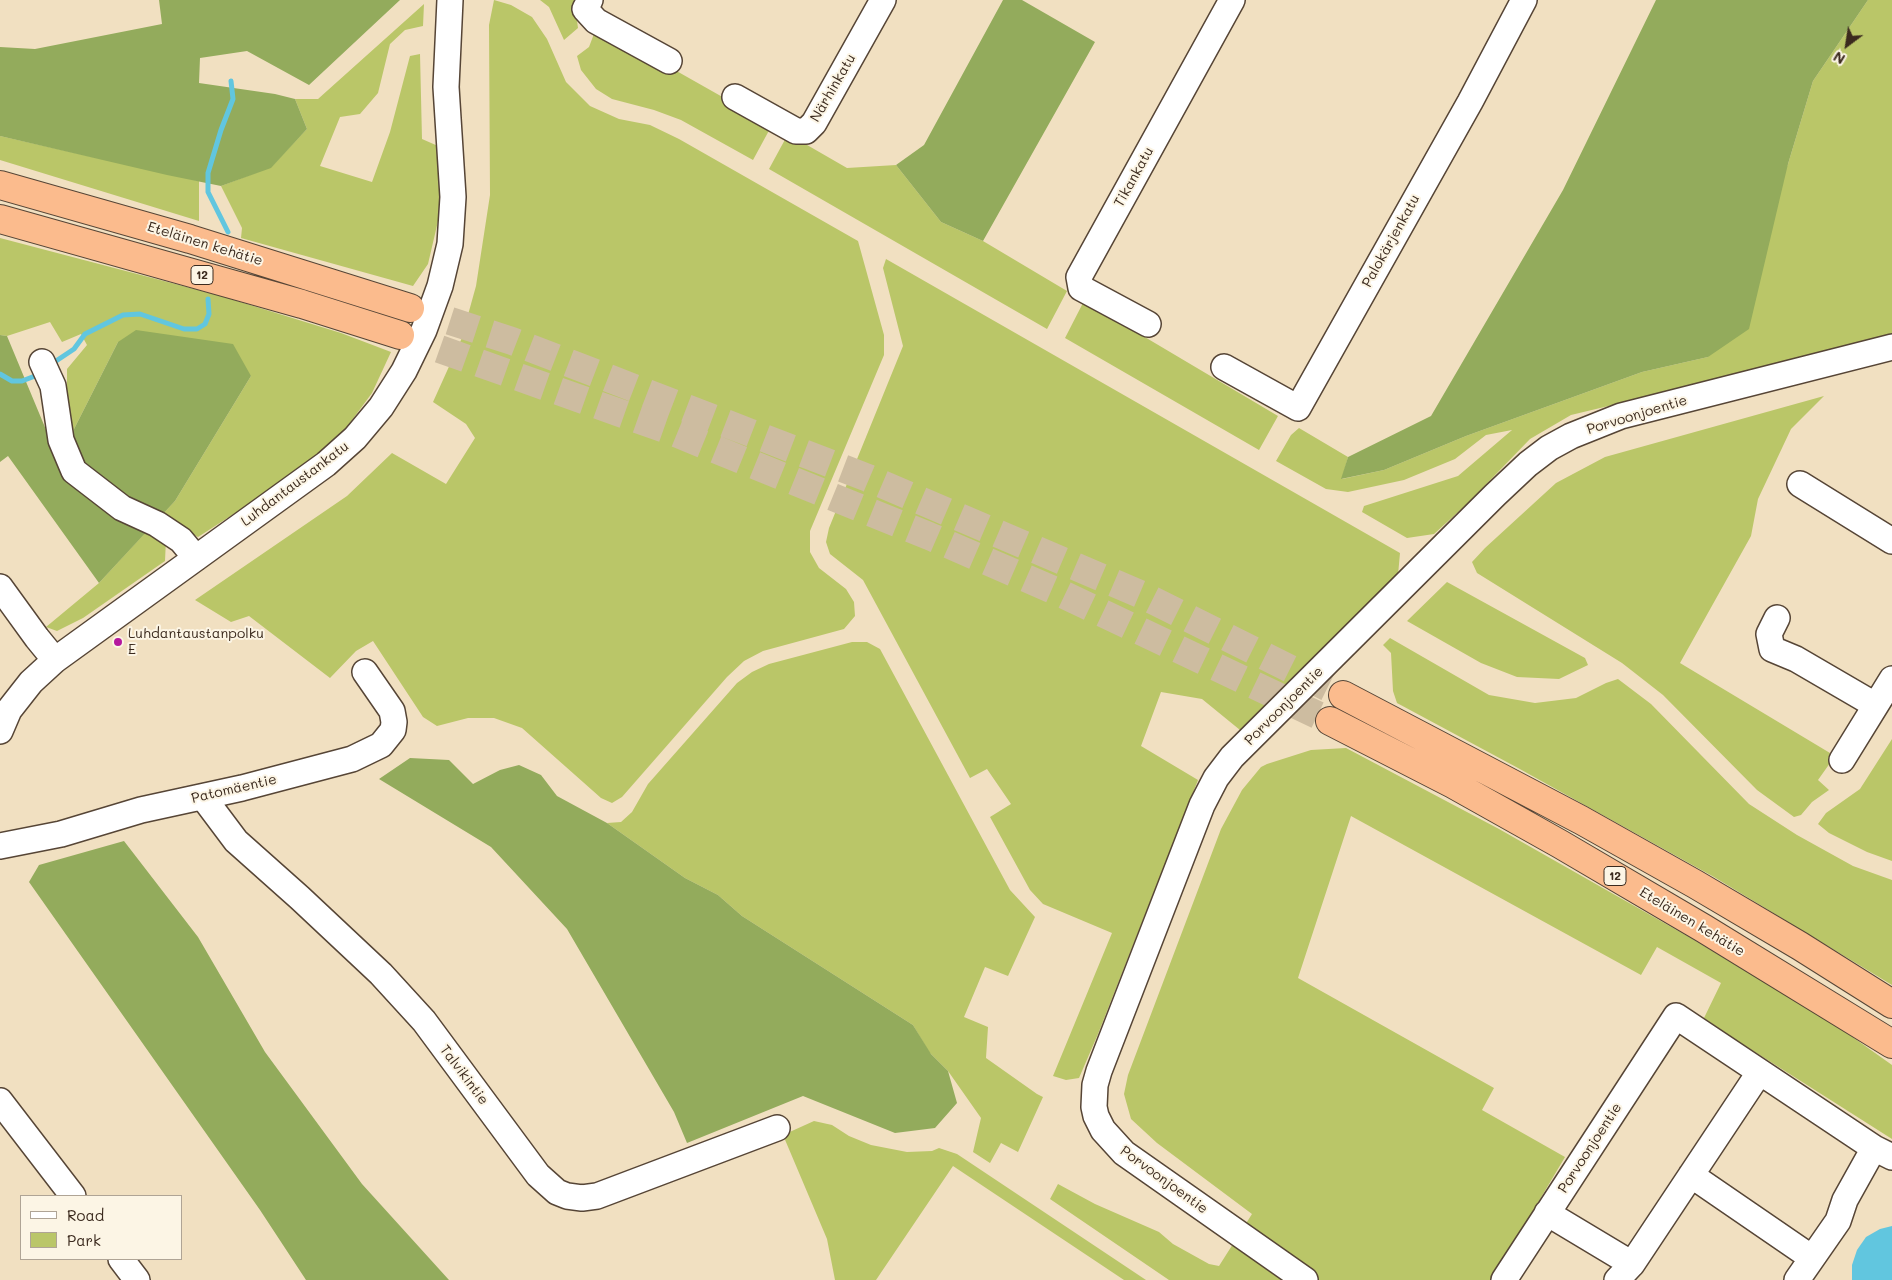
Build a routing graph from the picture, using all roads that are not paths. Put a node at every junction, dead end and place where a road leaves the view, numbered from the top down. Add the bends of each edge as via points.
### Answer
1 (450, 0) edge
2 (590, 0) edge
3 (883, 0) edge
4 (1232, 0) edge
5 (1524, 0) edge
6 (669, 62) dead end
7 (735, 97) dead end
8 (6, 186) edge
9 (2, 219) edge
10 (410, 308) tunnel mouth
11 (1148, 324) dead end
12 (400, 335) tunnel mouth
13 (1892, 347) edge
14 (42, 362) dead end
15 (1224, 367) dead end
16 (1800, 484) dead end
17 (1892, 541) edge
18 (196, 558) junction
19 (0, 587) edge
20 (1777, 618) dead end
21 (56, 660) junction
22 (365, 672) dead end
23 (1892, 680) edge
24 (1343, 695) tunnel mouth
25 (1875, 705) junction
26 (1330, 720) tunnel mouth
27 (0, 731) edge
28 (1842, 760) dead end
29 (203, 797) junction
30 (0, 846) edge
31 (1892, 1004) edge
32 (1892, 1044) edge
33 (1759, 1073) junction
34 (0, 1101) edge
35 (777, 1128) dead end
36 (1883, 1153) edge
37 (1691, 1175) junction
38 (72, 1195) edge
39 (1547, 1213) junction
40 (1812, 1258) junction
41 (122, 1260) edge
42 (1624, 1272) edge
43 (137, 1280) edge
44 (1306, 1280) edge
45 (1504, 1280) edge
46 (1797, 1280) edge

1 - 18 street, Luhdantaustankatu via 446,87 453,188 450,244 440,286 424,330 404,371 381,407 355,438 326,464
2 - 6 street via 585,9 596,21
3 - 7 street, Närhinkatu via 814,123 806,131 796,131
4 - 11 street, Tikankatu via 1078,277 1081,288
5 - 15 street, Palokärjenkatu via 1298,408
8 - 9 street
8 - 10 highway, Eteläinen kehätie / 12
9 - 12 highway, 12
13 - 44 street, Porvoonjoentie via 1621,416 1549,448 1495,495 1232,758 1216,778 1202,805 1099,1071 1094,1107 1103,1130 1124,1153
14 - 18 street via 53,386 61,440 74,471 122,508 158,524 181,540
16 - 17 street
18 - 21 street, Luhdantaustankatu
19 - 21 street
20 - 25 street via 1769,634 1772,649 1796,659
21 - 27 street, Luhdantaustankatu via 31,682 9,710
22 - 29 street, Patomäentie via 392,711 393,730 381,745 352,759
23 - 25 street
24 - 31 highway, 12 via 1695,884
25 - 28 street
26 - 32 highway, Eteläinen kehätie / 12 via 1560,844
29 - 30 street, Patomäentie via 141,810 61,834
29 - 35 street, Talvikintie via 236,841 381,974 424,1020 538,1175 557,1192 582,1198 597,1196
33 - 36 street
33 - 37 street
33 - 39 street, Porvoonjoentie via 1676,1016
34 - 38 street
36 - 40 street via 1845,1200 1838,1221
37 - 40 street
37 - 42 street
39 - 42 street
39 - 45 street, Porvoonjoentie
40 - 46 street
41 - 43 street

